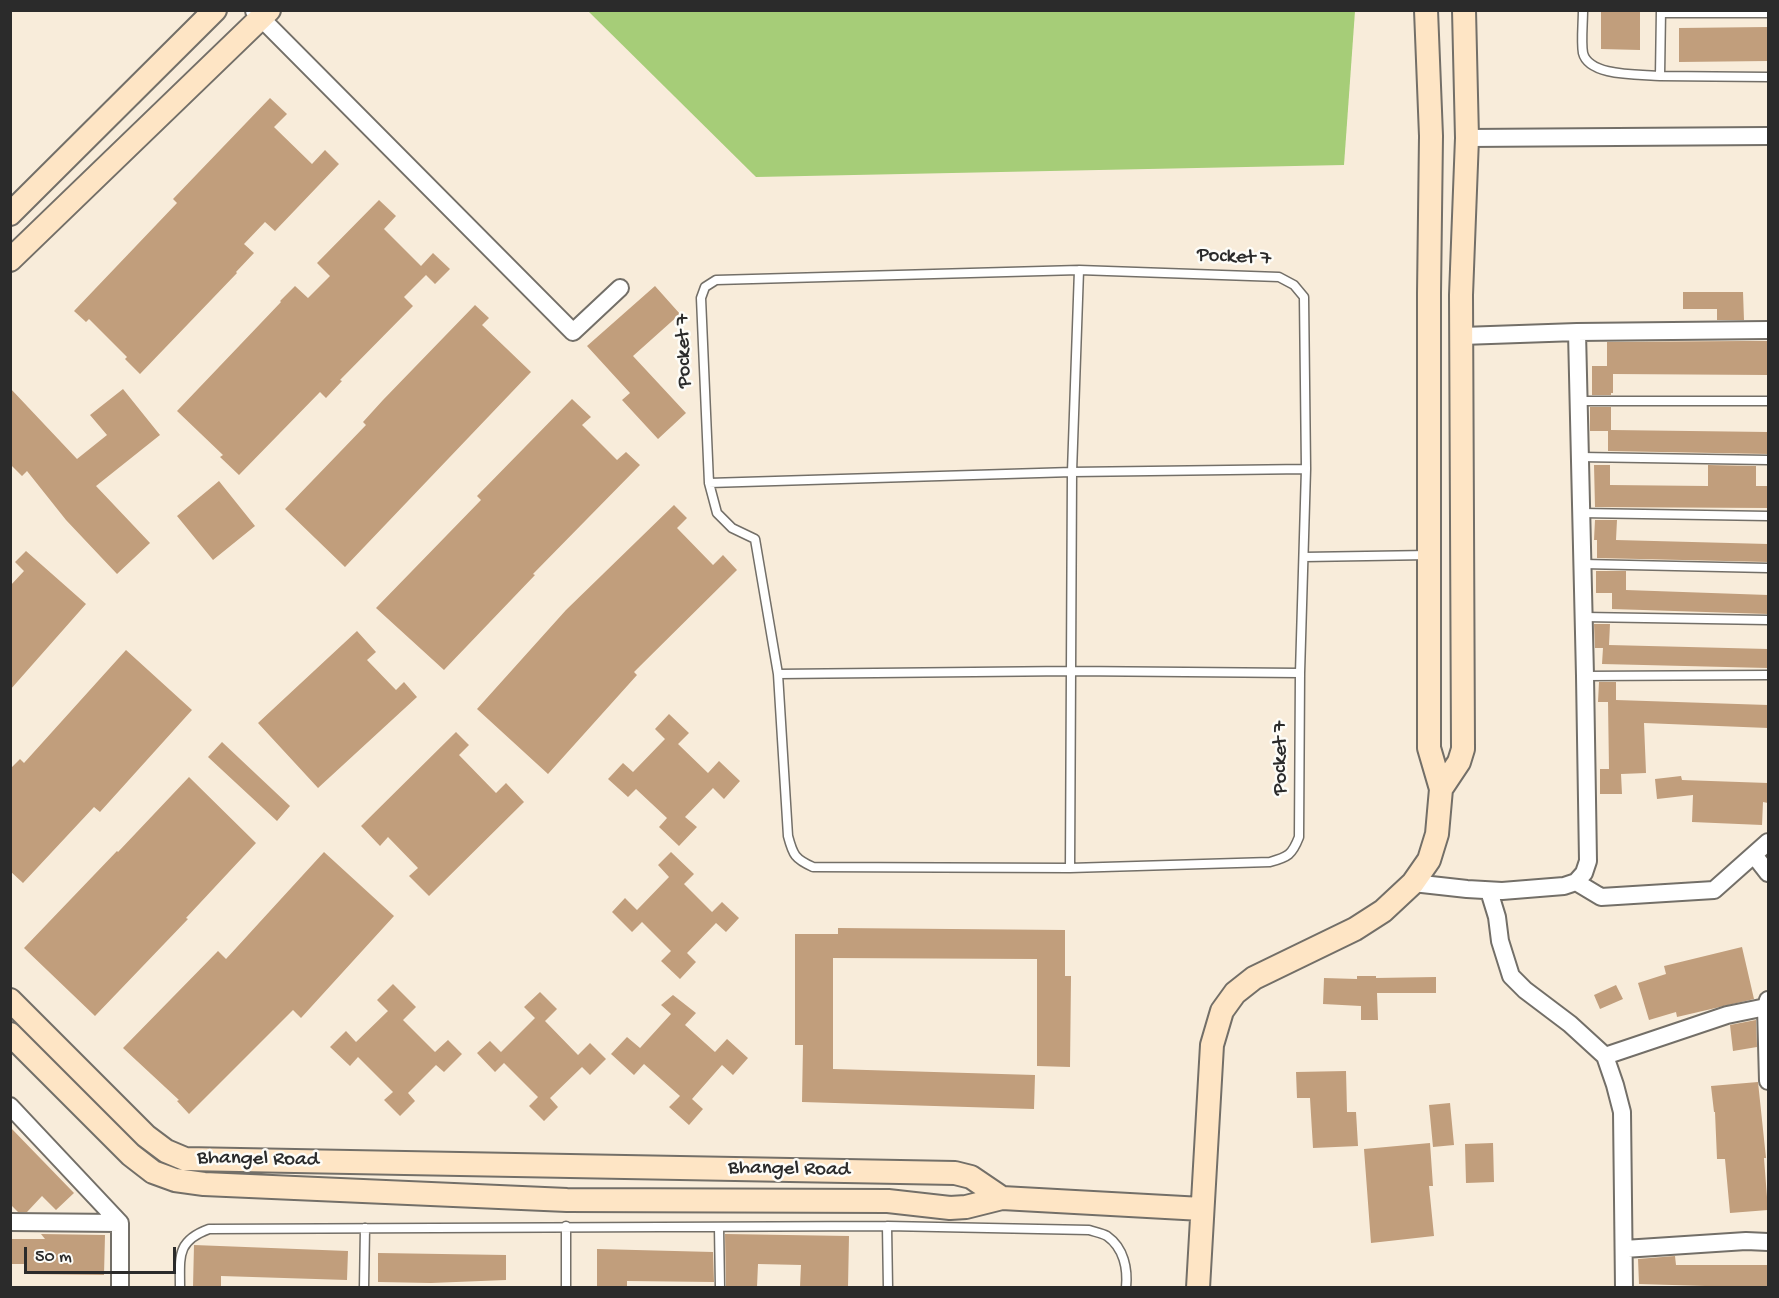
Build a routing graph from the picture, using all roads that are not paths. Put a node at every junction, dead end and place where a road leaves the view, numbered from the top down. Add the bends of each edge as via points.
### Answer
1 (215, 10) edge
2 (1426, 10) edge
3 (1464, 10) edge
4 (1583, 10) edge
5 (1661, 12) edge
6 (1753, 12) edge
7 (261, 13) edge
8 (1768, 13) edge
9 (1660, 76) junction
10 (1768, 77) edge
11 (1466, 82) junction
12 (1429, 86) junction
13 (1768, 136) edge
14 (1467, 138) junction
15 (10, 214) edge
16 (10, 260) edge
17 (1079, 270) junction
18 (620, 288) dead end
19 (1429, 293) junction
20 (1461, 296) junction
21 (1768, 330) edge
22 (1577, 332) junction
23 (1462, 336) junction
24 (1579, 401) junction
25 (1768, 401) edge
26 (1580, 458) junction
27 (1768, 460) edge
28 (1306, 469) junction
29 (1072, 472) junction
30 (709, 483) junction
31 (1581, 513) junction
32 (1768, 516) edge
33 (1430, 555) junction
34 (1304, 558) junction
35 (1583, 564) junction
36 (1768, 568) edge
37 (1584, 617) junction
38 (1768, 620) edge
39 (1071, 671) junction
40 (1300, 673) junction
41 (778, 674) junction
42 (1768, 675) edge
43 (1585, 676) junction
44 (1441, 789) junction
45 (1768, 842) edge
46 (1754, 855) junction
47 (1070, 868) junction
48 (1768, 873) edge
49 (1576, 882) junction
50 (1413, 883) junction
51 (1489, 891) junction
52 (10, 1000) edge
53 (1767, 1004) edge
54 (10, 1034) edge
55 (1605, 1056) junction
56 (1768, 1082) edge
57 (10, 1106) edge
58 (568, 1166) junction
59 (889, 1172) junction
60 (1002, 1198) junction
61 (567, 1200) junction
62 (888, 1201) junction
63 (1202, 1209) junction
64 (10, 1222) edge
65 (120, 1223) junction
66 (566, 1226) junction
67 (887, 1226) junction
68 (719, 1227) junction
69 (365, 1228) junction
70 (1768, 1242) edge
71 (1624, 1249) junction
72 (120, 1287) edge
73 (180, 1287) edge
74 (364, 1287) edge
75 (566, 1287) edge
76 (720, 1287) edge
77 (888, 1287) edge
78 (1126, 1287) edge
79 (1198, 1287) edge
80 (1624, 1287) edge

1 - 15 street
2 - 12 street
3 - 11 street
4 - 9 lane via 1583,54 1591,65 1601,71
5 - 6 lane
5 - 9 lane
6 - 8 lane
7 - 16 street
7 - 18 street via 573,332
9 - 10 lane
11 - 12 street
11 - 14 street
12 - 19 street
13 - 14 street
14 - 20 street
17 - 28 lane, Pocket 7 via 1279,277 1294,285 1304,297
17 - 29 lane
17 - 30 lane, Pocket 7 via 716,280 705,287 701,298
19 - 20 street
19 - 33 street
20 - 23 street
21 - 22 street
22 - 23 street
22 - 24 street
23 - 44 street via 1463,749
24 - 25 lane
24 - 26 street
26 - 27 lane
26 - 31 street
28 - 29 lane
28 - 34 lane, Pocket 7
29 - 30 lane
29 - 39 lane
30 - 41 lane, Pocket 7 via 717,513 732,528 755,539
31 - 32 lane
31 - 35 street
33 - 34 lane
33 - 44 street via 1429,748
34 - 40 lane, Pocket 7
35 - 36 lane
35 - 37 street
37 - 38 lane
37 - 43 street
39 - 40 lane
39 - 41 lane
39 - 47 lane
40 - 47 lane, Pocket 7 via 1299,837 1286,857 1270,862
41 - 47 lane, Pocket 7 via 788,836 800,861 813,867
42 - 43 lane
43 - 49 street via 1588,861
44 - 50 street via 1437,834 1429,860
45 - 46 street
46 - 48 street
46 - 49 street via 1714,890 1601,897
49 - 51 street
50 - 51 street
50 - 63 street via 1383,911 1355,929 1254,978 1235,993 1222,1011 1212,1045
51 - 55 street via 1511,976
52 - 58 street, Bhangel Road via 146,1136 185,1159
53 - 55 street
53 - 56 street
54 - 61 street, Bhangel Road via 131,1155 153,1172 175,1180
55 - 71 street via 1622,1113
57 - 65 street
58 - 59 street, Bhangel Road
58 - 61 street
59 - 60 street, Bhangel Road via 955,1173 971,1177
59 - 62 street
60 - 62 street, Bhangel Road via 950,1209
60 - 63 street, Bhangel Road
61 - 62 street, Bhangel Road
63 - 79 street
64 - 65 street
65 - 72 street
66 - 68 lane
66 - 69 lane
66 - 75 lane
67 - 68 lane
67 - 77 lane
67 - 78 lane via 1089,1230 1107,1235 1120,1249 1128,1272
68 - 76 lane
69 - 73 lane via 209,1229 196,1233 185,1244 180,1257
69 - 74 lane
70 - 71 street
71 - 80 street

